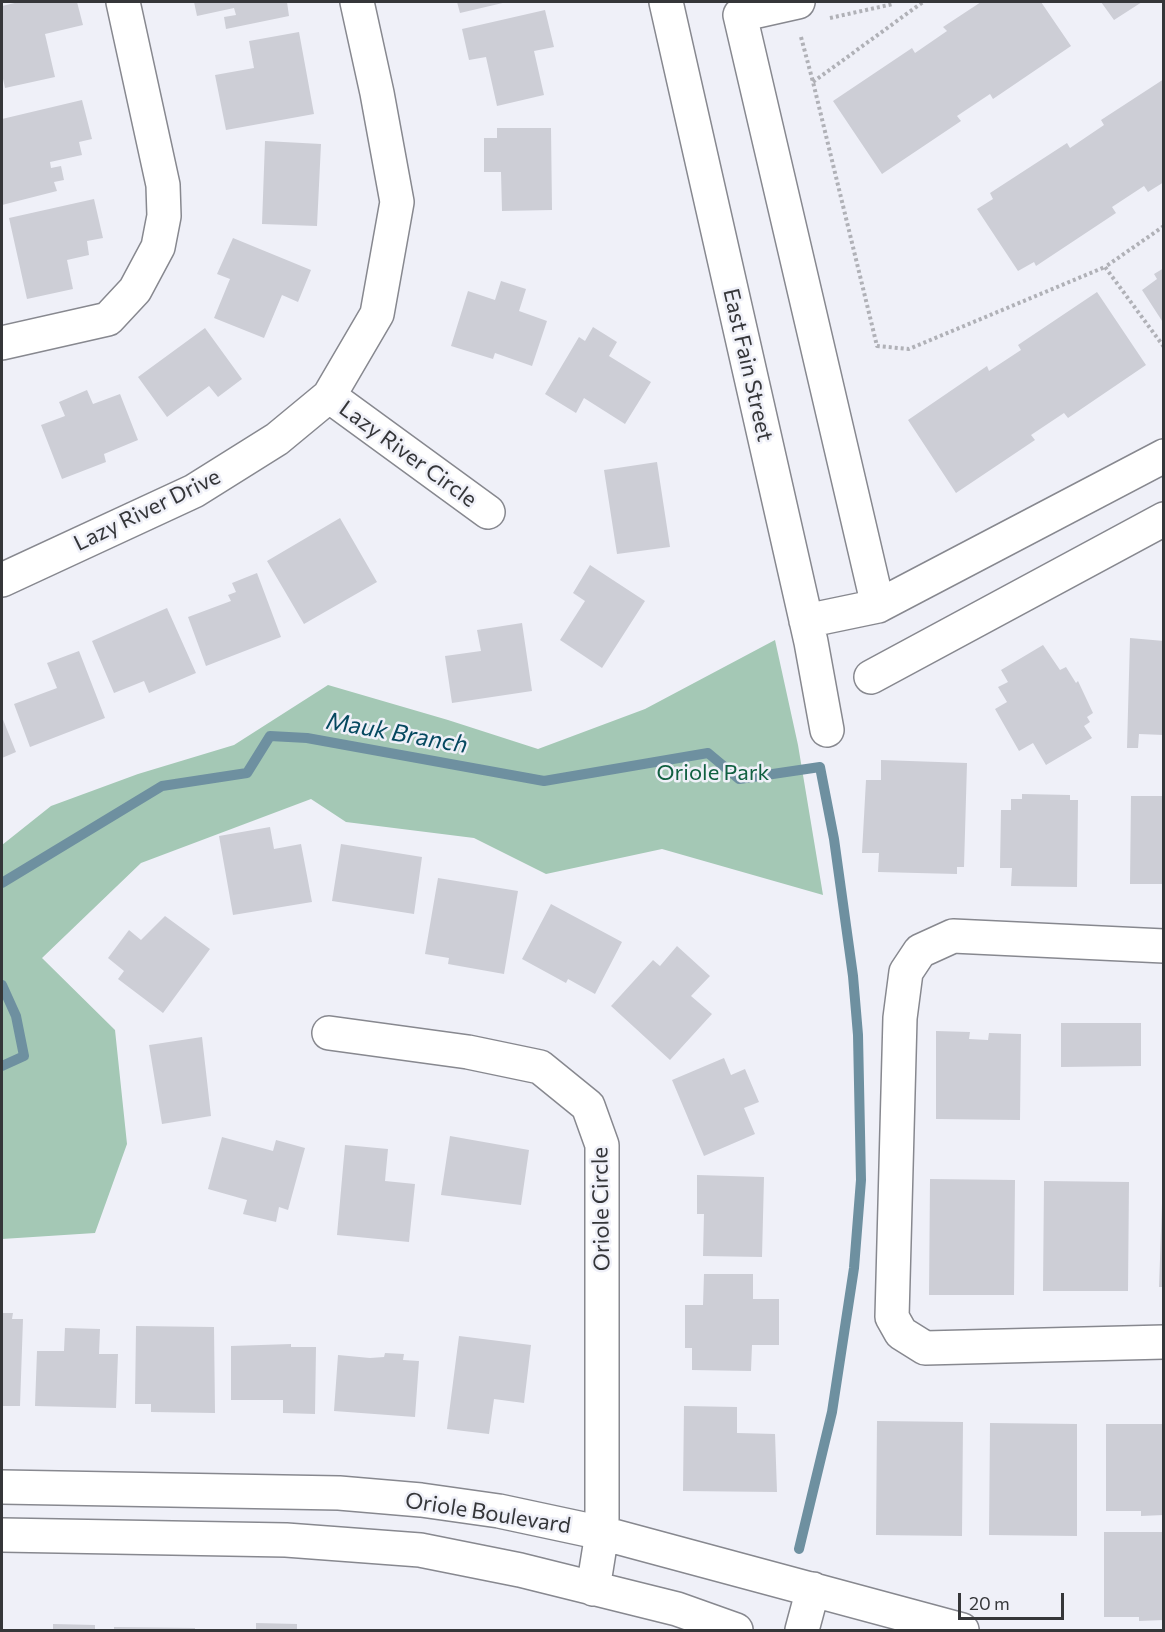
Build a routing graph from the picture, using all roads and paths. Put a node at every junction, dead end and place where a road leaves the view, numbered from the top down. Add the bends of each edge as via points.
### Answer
1 (123, 2) edge
2 (357, 2) edge
3 (666, 2) edge
4 (798, 2) edge
5 (892, 2) edge
6 (922, 2) edge
7 (829, 18) dead end
8 (800, 36) dead end
9 (813, 82) junction
10 (1164, 226) edge
11 (1105, 267) junction
12 (2, 343) edge
13 (1164, 347) edge
14 (329, 396) junction
15 (1164, 456) edge
16 (488, 512) dead end
17 (1164, 519) edge
18 (2, 580) edge
19 (878, 606) junction
20 (806, 621) junction
21 (871, 677) dead end
22 (827, 730) dead end
23 (1164, 946) edge
24 (329, 1033) dead end
25 (1164, 1342) edge
26 (2, 1487) edge
27 (602, 1533) junction
28 (2, 1535) edge
29 (592, 1589) junction
30 (813, 1589) junction
31 (736, 1630) edge
32 (802, 1630) edge
33 (962, 1630) edge

1 - 12 street via 163,185 164,216 158,247 135,290 108,320
2 - 14 street, Lazy River Drive via 397,202 377,314
3 - 20 street, East Fain Street
4 - 19 street via 740,15
5 - 7 path
6 - 9 path
8 - 9 path
9 - 11 path via 877,346 909,349
10 - 11 path
11 - 13 path
14 - 16 street, Lazy River Circle
14 - 18 street, Lazy River Drive via 278,439 194,491
15 - 19 street
17 - 21 street
19 - 20 street
20 - 22 street, East Fain Street
23 - 25 street via 953,936 921,951 906,972 900,1018 892,1317 901,1333 926,1348
24 - 27 street, Oriole Circle via 468,1052 540,1067 588,1106 602,1144
26 - 27 street, Oriole Boulevard via 339,1493 499,1511
27 - 29 street, Oriole Circle
27 - 30 street, Oriole Boulevard
28 - 29 street, Oriole Boulevard via 286,1540 420,1550
29 - 31 street, Oriole Boulevard via 677,1609
30 - 32 street
30 - 33 street, Oriole Boulevard

